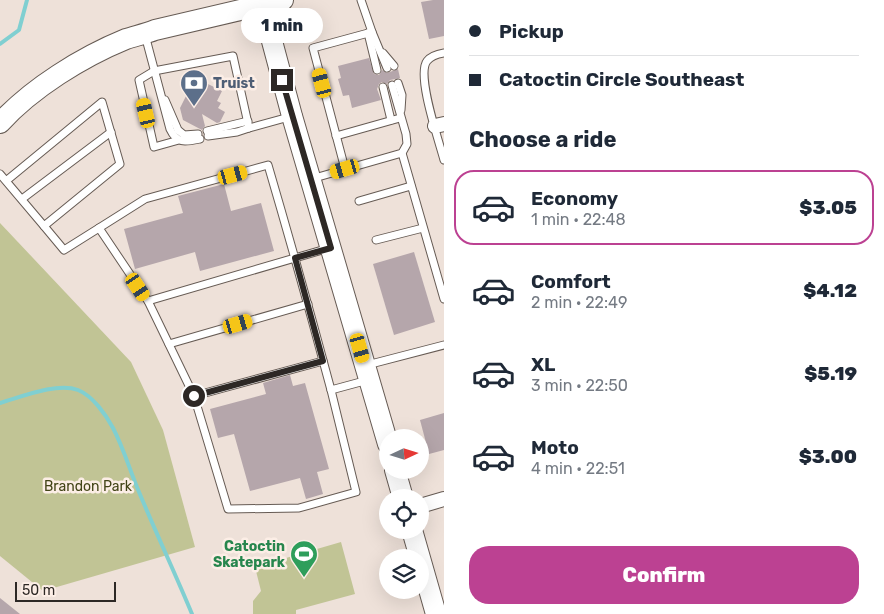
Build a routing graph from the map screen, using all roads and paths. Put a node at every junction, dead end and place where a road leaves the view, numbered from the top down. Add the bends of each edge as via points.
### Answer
1 (283, 0) edge
2 (361, 0) edge
3 (261, 2) edge
4 (370, 33) junction
5 (145, 35) junction
6 (444, 53) edge
7 (154, 71) junction
8 (160, 91) junction
9 (292, 116) junction
10 (396, 119) junction
11 (0, 123) edge
12 (249, 125) junction
13 (440, 125) edge
14 (111, 132) junction
15 (208, 134) dead end
16 (336, 136) junction
17 (179, 140) junction
18 (402, 153) junction
19 (444, 160) edge
20 (345, 169) junction
21 (0, 174) edge
22 (310, 179) junction
23 (6, 180) junction
24 (411, 186) junction
25 (22, 200) junction
26 (359, 201) dead end
27 (44, 226) junction
28 (99, 228) junction
29 (423, 228) junction
30 (376, 240) dead end
31 (331, 248) junction
32 (295, 258) junction
33 (444, 299) edge
34 (148, 301) junction
35 (308, 304) junction
36 (169, 344) junction
37 (444, 345) edge
38 (323, 361) junction
39 (367, 372) junction
40 (331, 390) junction
41 (194, 396) junction
42 (384, 429) edge
43 (444, 499) edge
44 (429, 503) edge
45 (415, 539) edge
46 (436, 614) edge

1 - 3 main road
2 - 4 lane
3 - 5 main road
3 - 9 main road
4 - 4 lane via 385,68 378,45
4 - 16 lane via 312,48
5 - 7 lane
5 - 11 main road via 128,38 75,65 38,90
6 - 13 lane via 427,61 423,70 424,87
7 - 8 lane
7 - 12 lane via 233,56
7 - 17 lane via 138,80 154,147
8 - 17 lane via 173,137
8 - 17 lane via 178,130 184,135 199,136 187,142
9 - 12 lane
9 - 22 main road
10 - 10 lane via 390,85 402,95
10 - 16 lane
10 - 18 lane via 406,134 407,144
12 - 15 lane
13 - 19 lane
14 - 23 lane via 102,102
14 - 25 lane
14 - 27 lane via 120,164
16 - 20 lane
18 - 20 lane
18 - 24 lane
20 - 22 lane
21 - 23 lane
22 - 31 main road
23 - 25 lane
24 - 26 lane
24 - 29 lane
25 - 27 lane
27 - 28 lane via 64,250
28 - 32 lane via 145,199 268,166
28 - 34 lane
29 - 30 lane
29 - 33 lane
31 - 32 lane
31 - 39 main road
32 - 34 lane
32 - 35 lane
34 - 36 lane
35 - 36 lane
35 - 38 lane
36 - 41 lane
37 - 39 lane
38 - 40 lane
38 - 41 lane
39 - 40 lane
39 - 42 main road
40 - 41 lane via 356,492 299,508 228,509
43 - 44 street
45 - 46 main road

